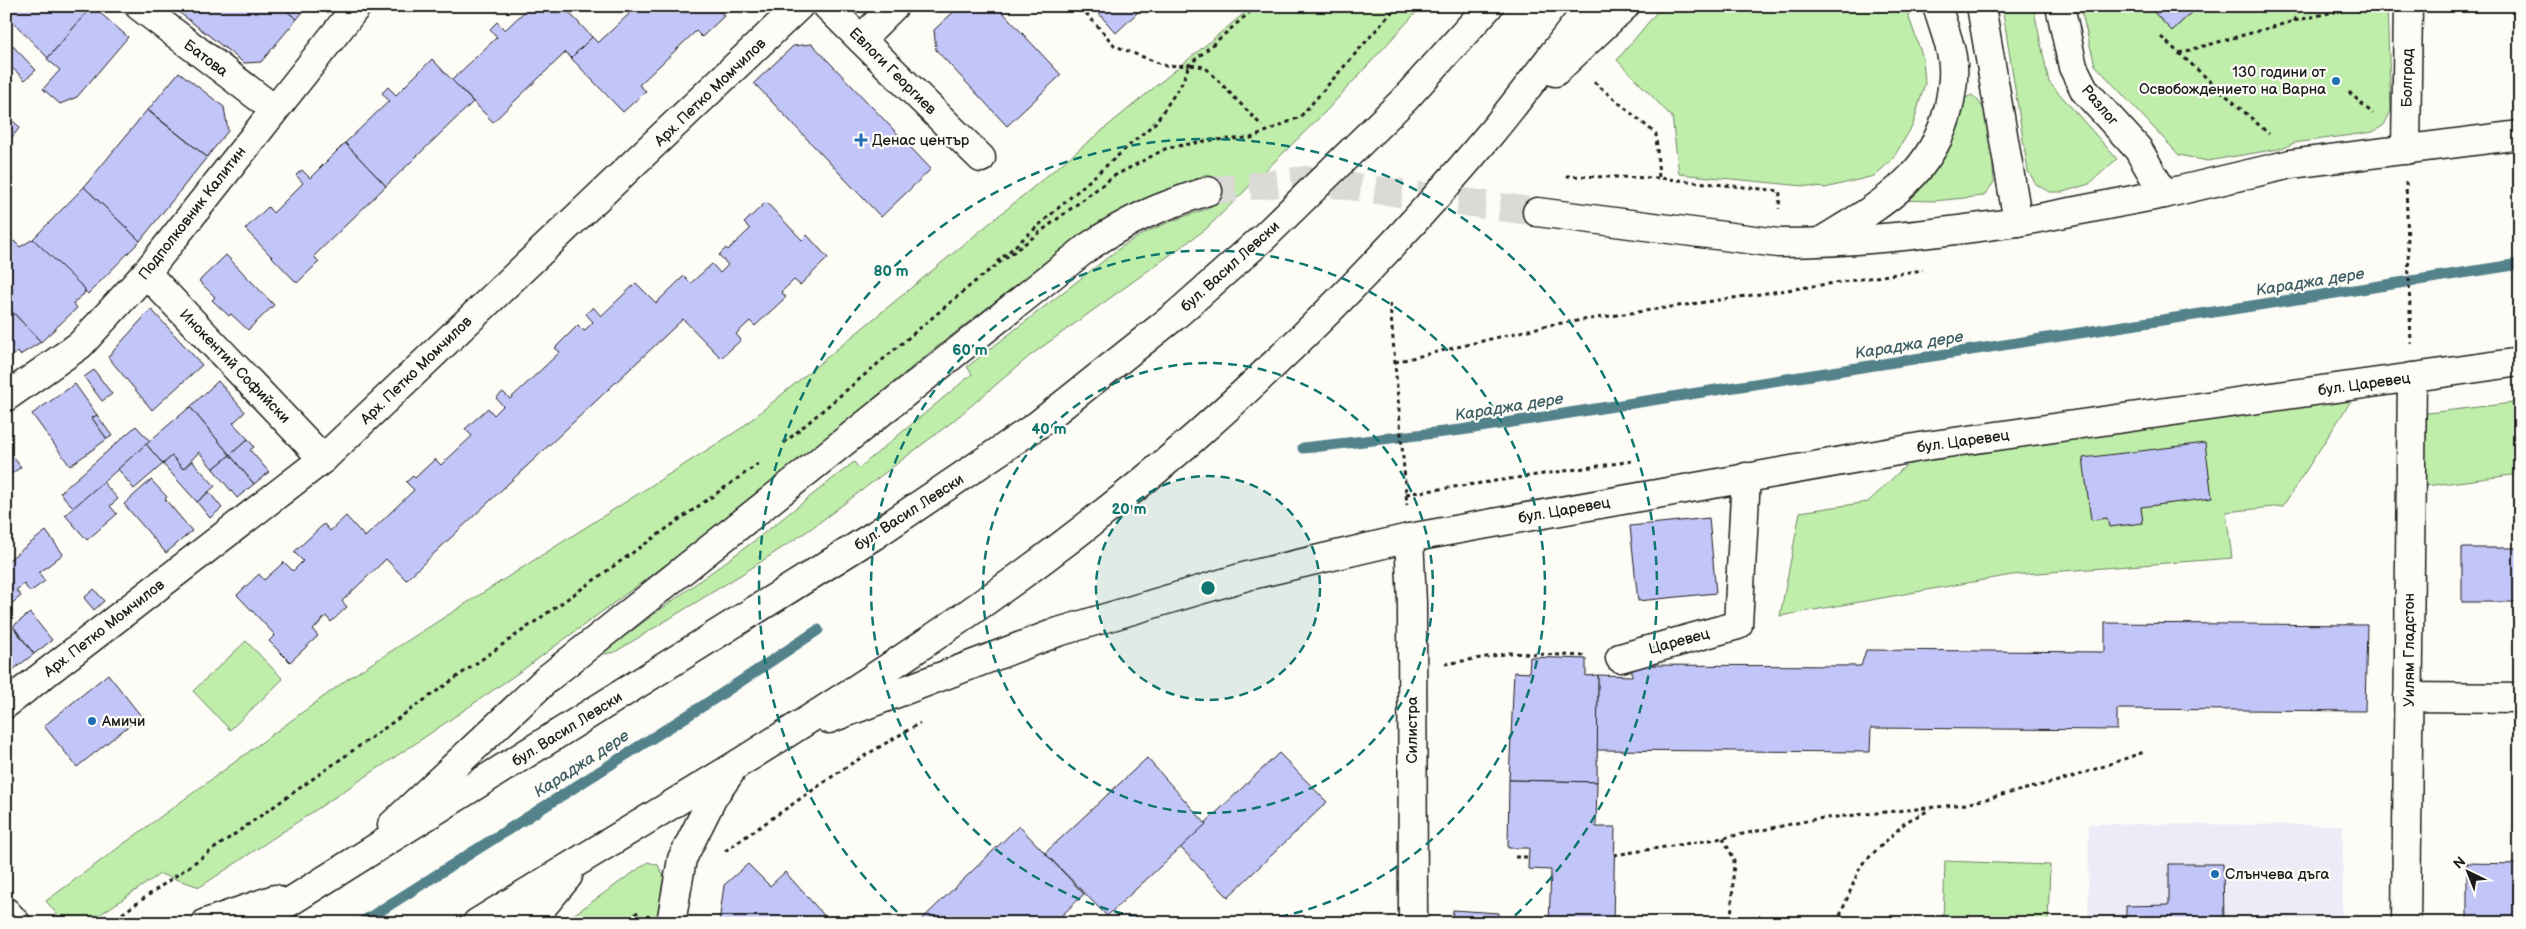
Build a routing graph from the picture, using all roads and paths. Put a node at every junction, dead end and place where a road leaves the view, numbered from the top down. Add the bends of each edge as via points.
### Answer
1 (138, 6) edge
2 (357, 6) edge
3 (799, 6) edge
4 (827, 6) edge
5 (894, 6) edge
6 (1062, 6) edge
7 (1256, 6) edge
8 (1397, 6) edge
9 (1489, 6) edge
10 (1590, 6) edge
11 (1625, 6) edge
12 (1936, 6) edge
13 (1981, 6) edge
14 (2060, 6) edge
15 (2299, 6) edge
16 (2360, 6) edge
17 (2408, 6) edge
18 (2294, 22) junction
19 (2161, 37) dead end
20 (861, 39) junction
21 (2179, 53) junction
22 (1189, 65) junction
23 (1590, 78) dead end
24 (274, 109) junction
25 (1262, 126) dead end
26 (1490, 133) junction
27 (2520, 135) edge
28 (2271, 136) dead end
29 (2406, 150) junction
30 (981, 158) dead end
31 (1566, 176) dead end
32 (1659, 178) junction
33 (1208, 191) tunnel mouth
34 (2164, 194) junction
35 (1537, 212) tunnel mouth
36 (2406, 221) dead end
37 (2018, 222) junction
38 (1778, 243) junction
39 (1817, 243) junction
40 (1930, 269) dead end
41 (146, 273) junction
42 (978, 279) junction
43 (1390, 304) dead end
44 (2411, 341) dead end
45 (1395, 362) junction
46 (2520, 362) edge
47 (2412, 377) junction
48 (6, 397) edge
49 (782, 446) dead end
50 (766, 458) dead end
51 (323, 459) junction
52 (1404, 476) dead end
53 (1746, 477) junction
54 (1409, 538) junction
55 (1620, 658) joint
56 (1412, 669) junction
57 (2408, 697) junction
58 (2520, 698) edge
59 (6, 704) edge
60 (925, 720) dead end
61 (779, 738) junction
62 (2144, 752) dead end
63 (736, 764) junction
64 (1933, 808) junction
65 (1724, 838) junction
66 (722, 853) dead end
67 (1614, 855) dead end
68 (1515, 857) dead end
69 (1528, 857) dead end
70 (582, 858) junction
71 (347, 867) junction
72 (314, 886) junction
73 (641, 909) dead end
74 (6, 912) edge
75 (16, 923) edge
76 (109, 923) edge
77 (206, 923) edge
78 (256, 923) edge
79 (477, 923) edge
80 (529, 923) edge
81 (622, 923) edge
82 (671, 923) edge
83 (1412, 923) edge
84 (1731, 923) edge
85 (1836, 923) edge
86 (2406, 923) edge

1 - 24 main road, Батова
2 - 24 main road, Подполковник Калитин
3 - 51 main road, Арх. Петко Момчилов
4 - 20 main road, Евлоги Георгиев
5 - 20 main road
6 - 22 path via 1086,13 1115,46 1166,66
7 - 22 path
8 - 42 path via 1300,117 1251,138 1212,140 1167,148 1114,176
9 - 71 main road, бул. Васил Левски via 1404,100 1265,236 1176,315 1039,424 875,535
10 - 26 main road
11 - 26 main road
12 - 39 main road via 1952,58 1953,85 1937,143 1921,168 1882,204
13 - 37 main road
14 - 34 main road, Разлог via 2073,68 2085,91 2138,149
15 - 18 path
16 - 18 path
17 - 29 main road, Болград
18 - 21 path
19 - 21 path
20 - 30 main road, Евлоги Георгиев
21 - 28 path
22 - 25 path via 1205,67
22 - 42 path via 1182,83 1156,122
23 - 32 path via 1656,134
24 - 41 main road, Подполковник Калитин
26 - 61 main road via 1387,249 1306,333 1194,438 987,601
27 - 29 main road
29 - 34 main road via 2291,164
31 - 32 path
32 - 38 path via 1780,191
33 - 71 main road via 1152,210 1122,224 1088,247 548,678
34 - 37 main road
35 - 38 main road
36 - 44 path
37 - 39 main road via 1926,235
38 - 39 main road
40 - 45 path via 1549,325
41 - 48 main road, Подполковник Калитин via 80,345
41 - 51 main road, Инокентий Софийски
42 - 49 path
43 - 45 path
45 - 52 path
46 - 47 main road, бул. Царевец
47 - 53 main road, бул. Царевец via 1936,445
47 - 57 main road, Уилям Гладстон
50 - 76 path
51 - 59 main road, Арх. Петко Момчилов
53 - 54 main road, бул. Царевец
53 - 55 main road, Царевец via 1738,625
54 - 56 main road, Силистра
54 - 61 main road, бул. Царевец via 1247,576 1058,632
55 - 56 path via 1510,653
56 - 83 main road, Силистра
57 - 58 main road
57 - 86 main road, Уилям Гладстон
60 - 66 path via 849,765
61 - 63 main road
62 - 64 path via 2070,778 1966,804
63 - 70 main road
63 - 82 main road via 713,797 682,859
64 - 65 path via 1816,819
64 - 85 path via 1907,821 1861,865
65 - 67 path
65 - 84 path via 1734,859
68 - 69 path
70 - 79 main road
70 - 80 main road
71 - 72 main road, бул. Васил Левски
72 - 77 main road
72 - 78 main road, бул. Васил Левски
73 - 81 path
74 - 75 main road

